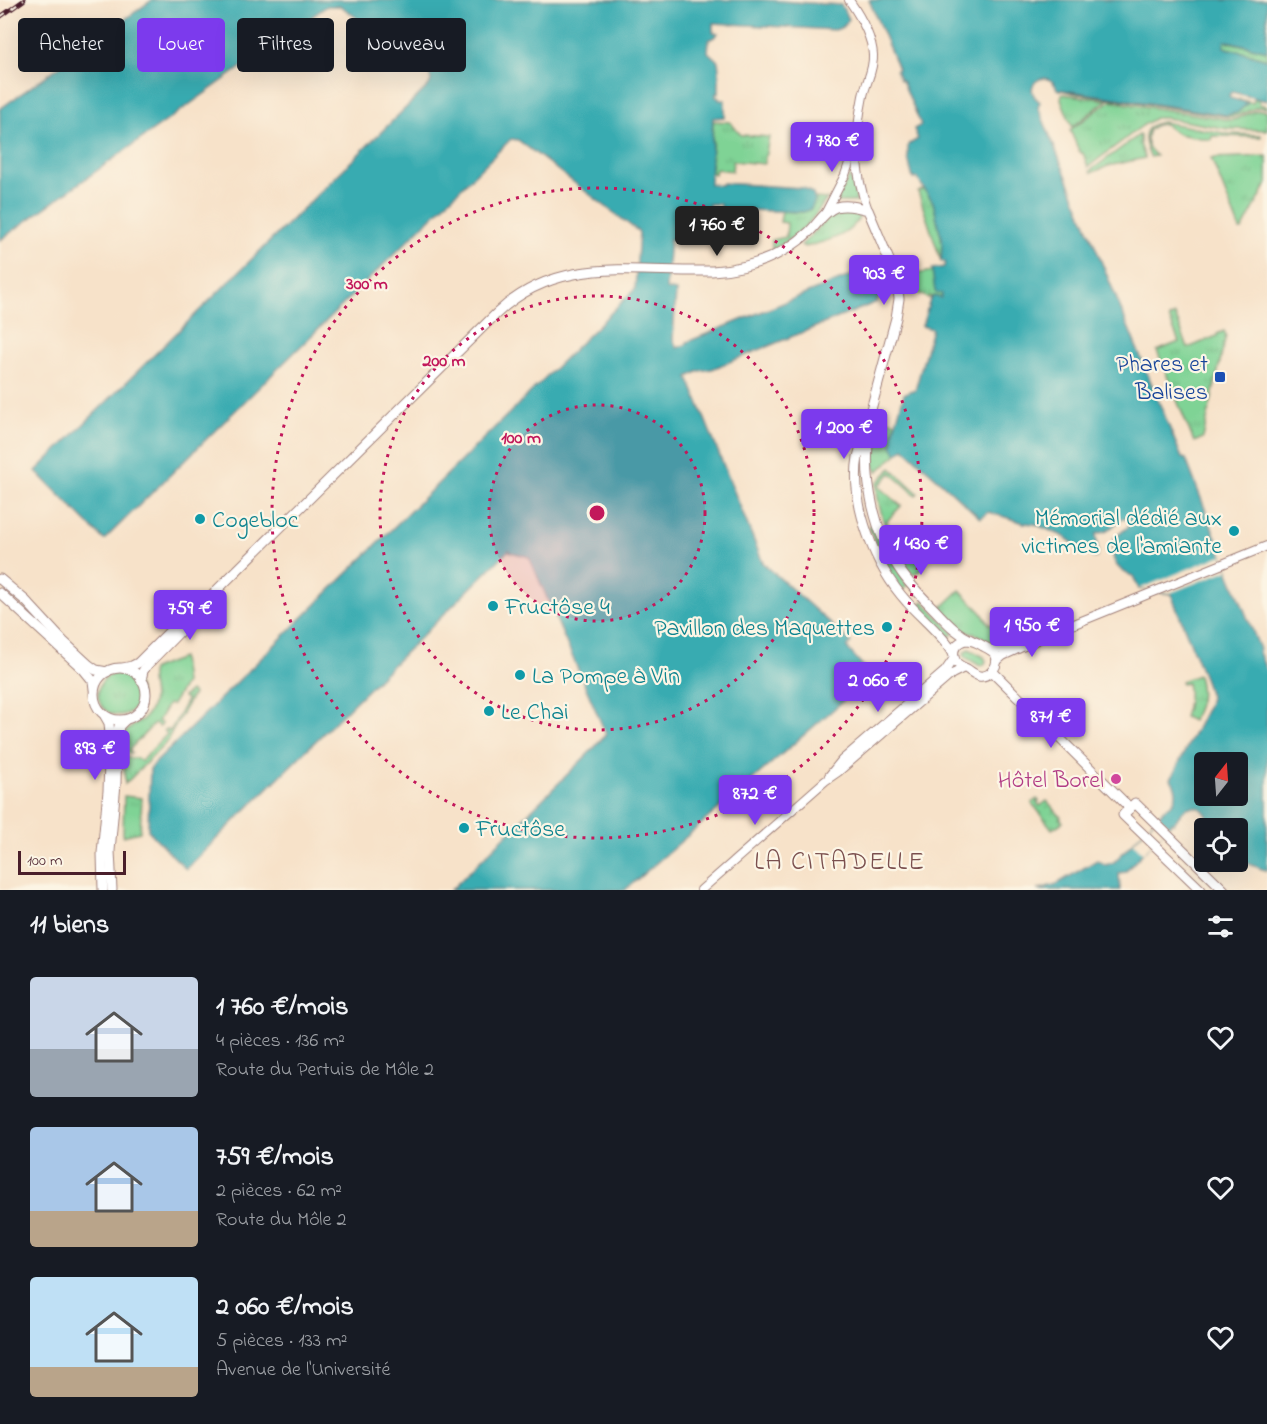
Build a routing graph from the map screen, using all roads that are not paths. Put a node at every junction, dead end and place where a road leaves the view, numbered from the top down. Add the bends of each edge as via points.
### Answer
1 (849, 0) edge
2 (856, 138) junction
3 (868, 210) junction
4 (824, 215) junction
5 (873, 403) junction
6 (1267, 546) edge
7 (0, 579) edge
8 (217, 590) junction
9 (0, 593) edge
10 (1052, 633) junction
11 (971, 640) junction
12 (990, 650) junction
13 (954, 656) junction
14 (994, 667) junction
15 (964, 668) junction
16 (120, 669) junction
17 (107, 672) junction
18 (141, 680) junction
19 (94, 689) junction
20 (105, 716) junction
21 (125, 720) junction
22 (825, 781) junction
23 (1129, 809) junction
24 (105, 887) edge
25 (701, 890) edge
26 (1201, 890) edge
27 (1224, 890) edge

1 - 2 street via 864,24 873,52
2 - 3 street via 859,180
2 - 4 street via 845,175
3 - 4 main road via 840,207
3 - 5 main road via 895,275 899,295
4 - 8 main road via 799,240 759,262 731,269 590,270 543,283 511,300
5 - 11 main road via 868,437 869,488 886,546 919,593 957,632
5 - 13 main road via 856,467 864,519 890,580
6 - 10 street
7 - 17 main road via 89,665
8 - 16 main road via 138,663
8 - 18 main road via 148,664
9 - 19 main road via 84,670
10 - 12 street
10 - 14 street via 1003,656
11 - 12 main road
11 - 13 main road via 959,642
12 - 14 main road via 995,655
13 - 15 main road
13 - 22 street via 945,671 842,760
14 - 15 main road via 981,676
14 - 23 main road
15 - 22 street
16 - 17 main road
16 - 18 main road via 133,672
17 - 19 main road
18 - 21 main road via 144,703 137,714
19 - 20 main road via 96,706
20 - 21 main road
20 - 24 main road via 110,735 102,853
21 - 24 main road via 117,736
22 - 25 street
23 - 26 main road via 1140,832
23 - 27 main road via 1152,819

